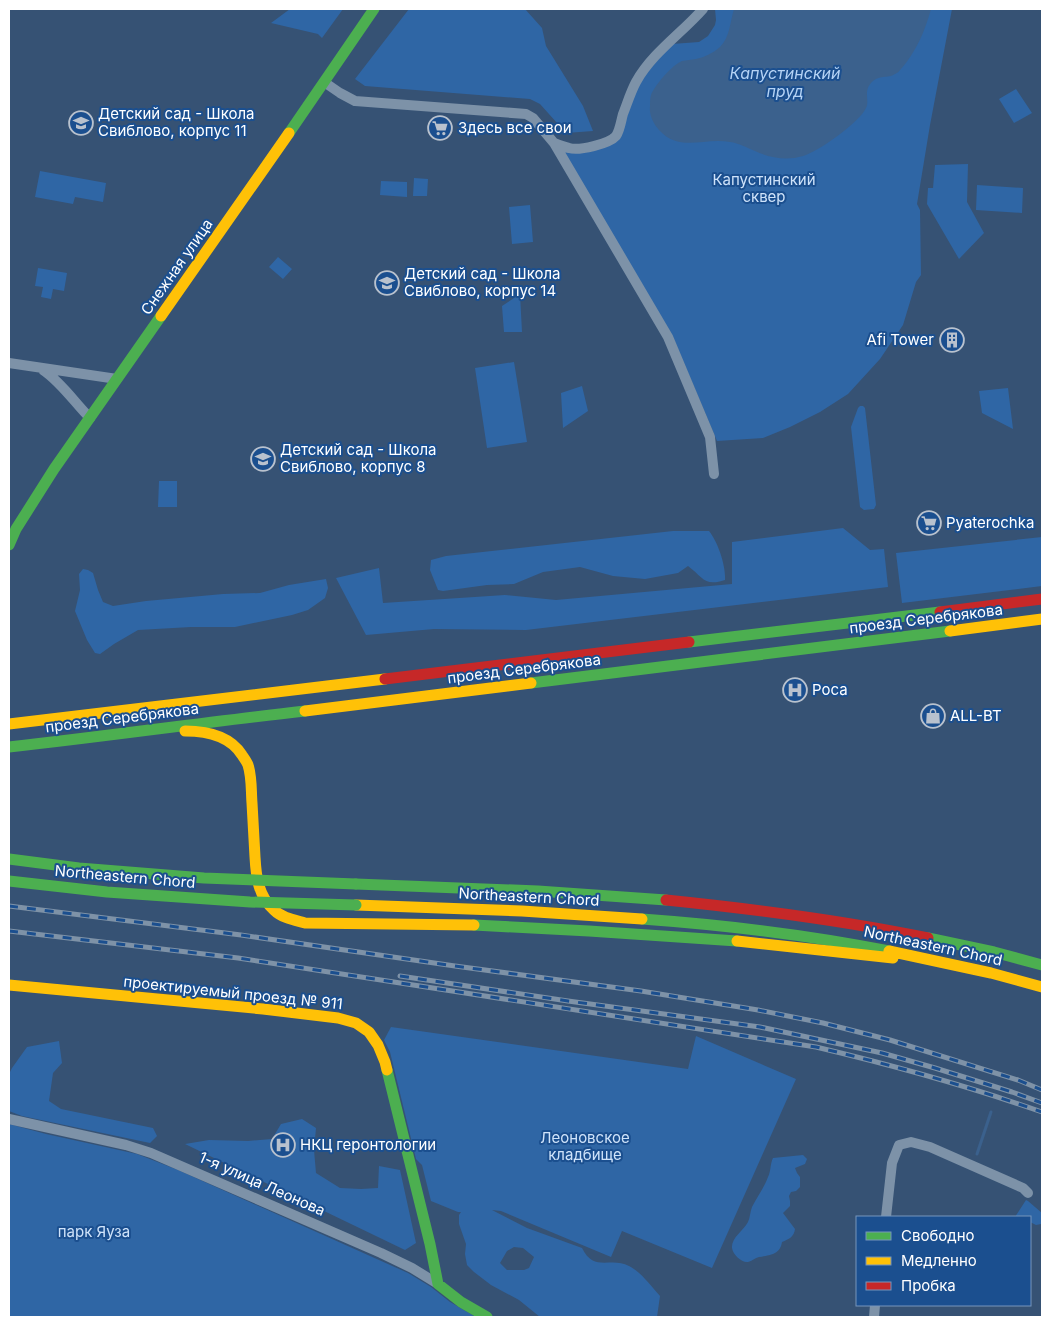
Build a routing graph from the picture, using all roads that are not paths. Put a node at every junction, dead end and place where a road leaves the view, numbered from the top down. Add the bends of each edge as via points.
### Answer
1 (374, 9) edge
2 (703, 9) edge
3 (324, 82) junction
4 (554, 143) junction
5 (9, 363) edge
6 (40, 368) junction
7 (117, 379) junction
8 (90, 418) junction
9 (714, 474) dead end
10 (9, 545) edge
11 (1042, 599) edge
12 (1042, 619) edge
13 (9, 717) edge
14 (40, 721) junction
15 (9, 724) edge
16 (156, 729) junction
17 (10, 747) edge
18 (9, 859) edge
19 (9, 880) edge
20 (1042, 965) edge
21 (963, 966) junction
22 (9, 985) edge
23 (1042, 987) edge
24 (9, 1119) edge
25 (1028, 1193) dead end
26 (886, 1216) edge
27 (438, 1284) junction
28 (487, 1317) edge

1 - 3 main road, Снежная улица
2 - 4 street via 654,57 636,82 615,136 596,145 574,149
3 - 4 street via 355,101 526,114
3 - 7 main road, Снежная улица
4 - 9 street via 668,337 710,437
5 - 6 street
6 - 7 street
6 - 8 street via 53,377
7 - 8 main road, Снежная улица
8 - 10 main road, Снежная улица via 30,506
11 - 14 main road, проезд Серебрякова
12 - 16 main road, проезд Серебрякова
13 - 14 main road
14 - 15 main road, проезд Серебрякова
16 - 17 main road, проезд Серебрякова
16 - 21 main road via 199,731 221,737 239,750 248,764 251,784 256,877 260,891 274,911 289,920 305,923 492,926 695,938
18 - 20 main road, Northeastern Chord, bridge via 204,878 565,892 715,905 889,930
19 - 21 main road, Northeastern Chord, bridge via 117,893 250,902 535,911 620,917 730,927
21 - 23 main road, Northeastern Chord
22 - 27 main road, проектируемый проезд № 911 via 263,1009 338,1018 362,1025 375,1038 385,1062
24 - 27 street, 1-я улица Леонова via 152,1153 381,1253
25 - 26 street via 990,1173 912,1142 899,1145 892,1163
27 - 28 main road, 1-я улица Леонова

